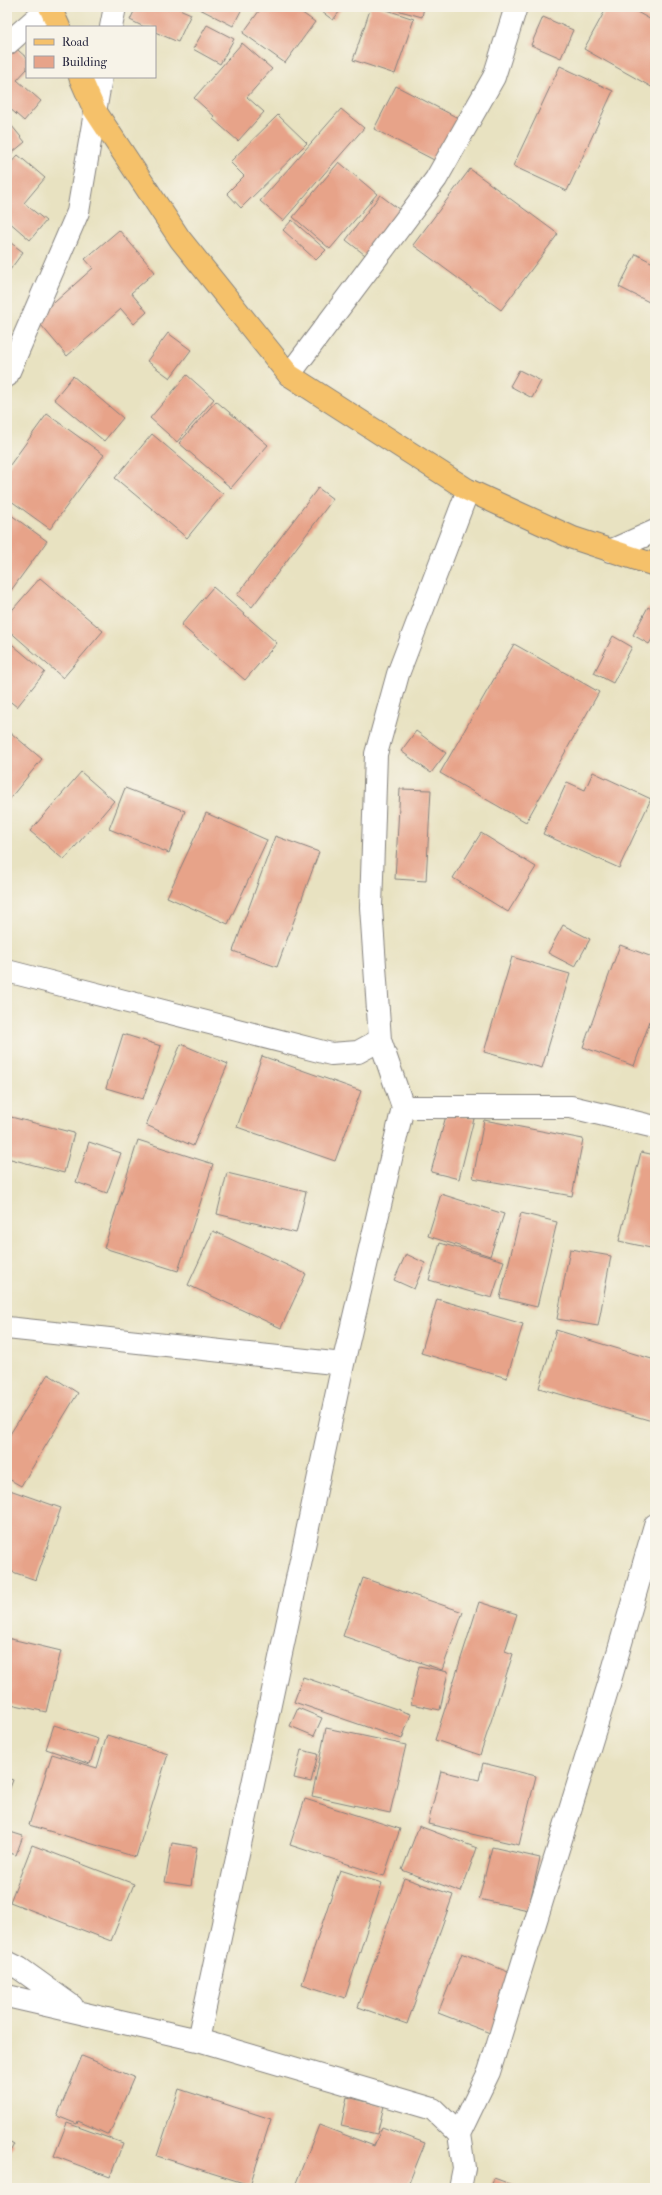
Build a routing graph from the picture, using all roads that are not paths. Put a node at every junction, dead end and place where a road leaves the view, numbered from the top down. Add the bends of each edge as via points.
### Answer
1 (50, 7) edge
2 (115, 7) edge
3 (516, 7) edge
4 (28, 26) edge
5 (59, 26) edge
6 (111, 26) edge
7 (26, 28) edge
8 (7, 44) edge
9 (80, 78) edge
10 (101, 78) edge
11 (94, 109) junction
12 (289, 375) junction
13 (7, 376) edge
14 (468, 490) junction
15 (655, 531) edge
16 (610, 550) junction
17 (655, 565) edge
18 (7, 971) edge
19 (380, 1040) junction
20 (403, 1107) junction
21 (655, 1127) edge
22 (7, 1328) edge
23 (343, 1364) junction
24 (655, 1525) edge
25 (7, 1962) edge
26 (7, 1996) edge
27 (80, 2011) junction
28 (198, 2040) junction
29 (459, 2134) junction
30 (460, 2188) edge

1 - 4 street
1 - 5 main road
2 - 6 street
3 - 12 street via 494,77 436,179
7 - 8 street
9 - 11 main road
10 - 11 street
11 - 12 main road via 180,239
11 - 13 street via 78,212
12 - 14 main road
14 - 16 main road via 573,538
14 - 19 street via 398,674 376,754 371,907
15 - 16 street
16 - 17 main road
18 - 19 street via 331,1054 358,1052
19 - 20 street
20 - 21 street via 571,1107
20 - 23 street
22 - 23 street
23 - 28 street
24 - 29 street via 609,1684 489,2072
25 - 27 street
26 - 27 street
27 - 28 street
28 - 29 street via 433,2109
29 - 30 street via 464,2168

